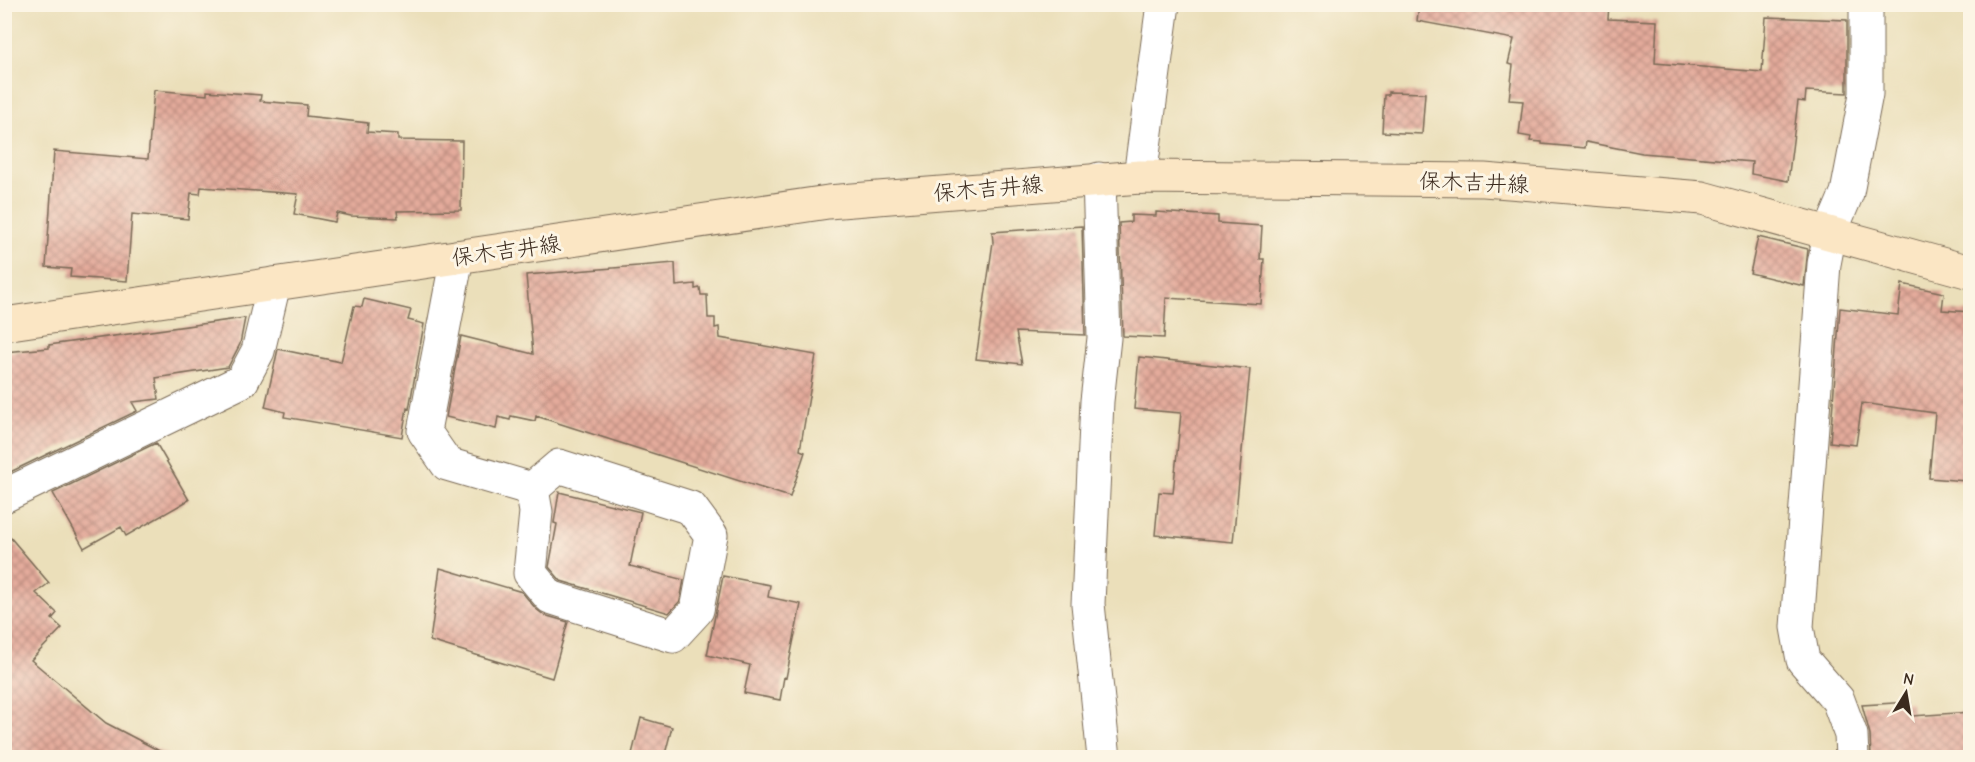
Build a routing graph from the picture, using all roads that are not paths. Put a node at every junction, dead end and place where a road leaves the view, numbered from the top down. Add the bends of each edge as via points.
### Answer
1 (1163, 4) edge
2 (1866, 4) edge
3 (1140, 177) junction
4 (1100, 179) junction
5 (1830, 233) junction
6 (457, 257) junction
7 (1971, 272) edge
8 (274, 284) junction
9 (4, 324) edge
10 (532, 489) junction
11 (4, 496) edge
12 (1104, 758) edge
13 (1852, 758) edge

1 - 3 street
2 - 5 street via 1866,94 1847,193
3 - 4 main road, 保木吉井線
3 - 5 main road, 保木吉井線 via 1484,180 1702,198
4 - 6 main road, 保木吉井線 via 828,202
4 - 12 street via 1104,338 1096,401 1088,604
5 - 7 main road, 保木吉井線
5 - 13 street via 1824,264 1797,627 1803,660 1838,700 1851,735
6 - 8 main road, 保木吉井線
6 - 10 street via 424,431 447,464
8 - 9 main road, 保木吉井線
8 - 11 street via 258,351 242,381
10 - 10 street via 558,466 691,508 711,534 697,610 673,636 550,597 530,573 536,512

